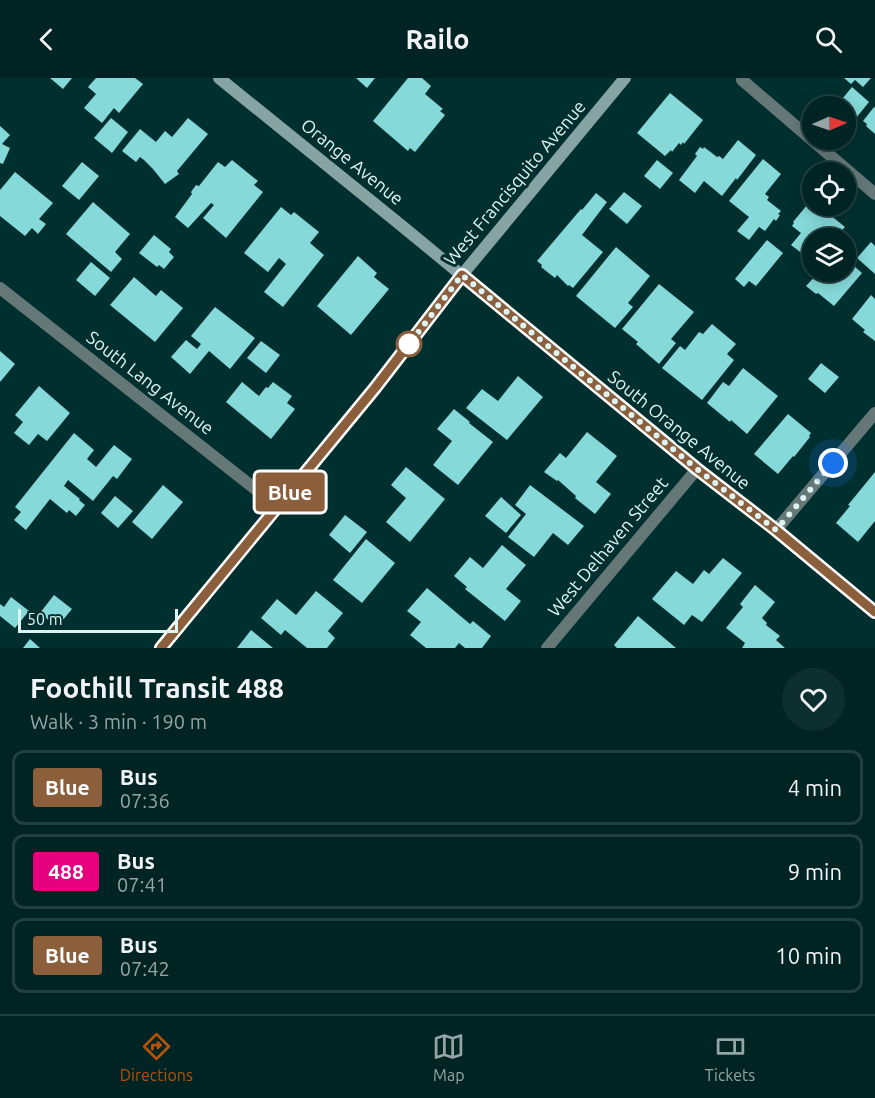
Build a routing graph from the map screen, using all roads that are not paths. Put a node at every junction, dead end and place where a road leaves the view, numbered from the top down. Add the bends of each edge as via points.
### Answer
1 (219, 78) edge
2 (625, 78) edge
3 (742, 80) dead end
4 (875, 194) edge
5 (462, 275) junction
6 (0, 288) edge
7 (875, 413) edge
8 (697, 469) junction
9 (278, 507) junction
10 (776, 530) junction
11 (875, 612) edge
12 (161, 648) edge
13 (547, 648) edge

1 - 5 street, Orange Avenue
2 - 5 street, West Francisquito Avenue
3 - 4 street
5 - 8 street, South Orange Avenue
5 - 9 street, West Francisquito Avenue
6 - 9 street, South Lang Avenue
7 - 10 street
8 - 10 street, South Orange Avenue
8 - 13 street, West Delhaven Street
9 - 12 street, West Francisquito Avenue
10 - 11 street, South Orange Avenue

